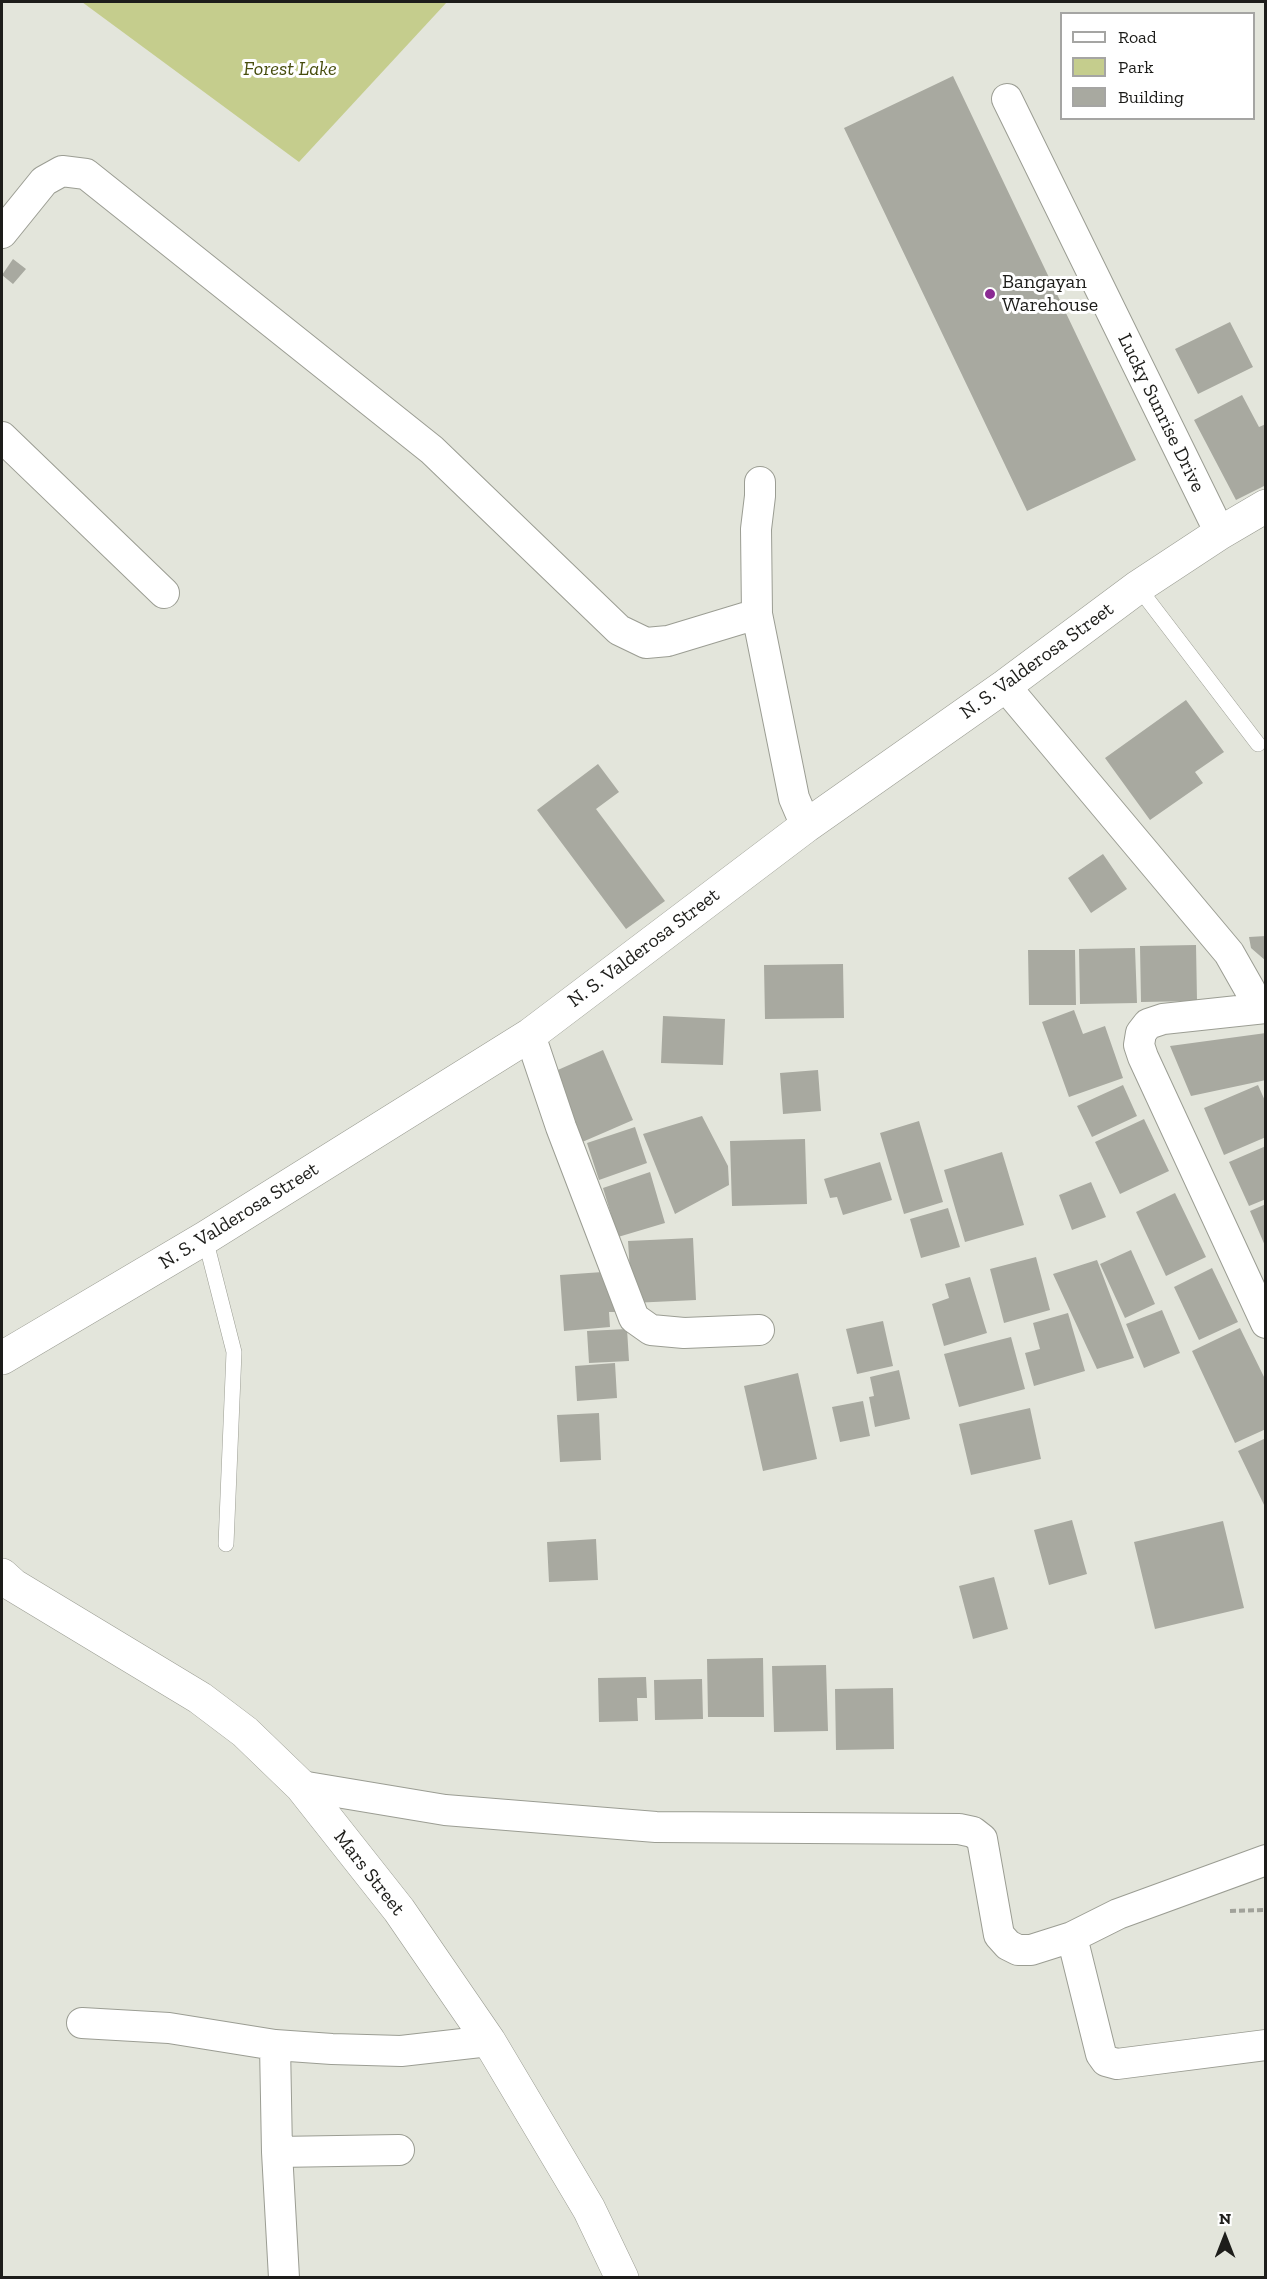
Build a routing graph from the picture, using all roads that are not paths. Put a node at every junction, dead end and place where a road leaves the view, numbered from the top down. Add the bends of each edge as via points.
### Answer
1 (1007, 99) dead end
2 (2, 233) edge
3 (2, 436) edge
4 (760, 482) dead end
5 (1266, 506) edge
6 (1220, 533) junction
7 (1138, 587) junction
8 (164, 593) dead end
9 (757, 614) junction
10 (1005, 686) junction
11 (1258, 744) dead end
12 (806, 826) junction
13 (1261, 1009) edge
14 (530, 1035) junction
15 (205, 1238) junction
16 (1266, 1323) edge
17 (759, 1330) dead end
18 (2, 1358) edge
19 (226, 1544) dead end
20 (2, 1575) edge
21 (301, 1786) junction
22 (1266, 1860) edge
23 (1072, 1937) junction
24 (82, 2023) dead end
25 (489, 2041) junction
26 (275, 2045) junction
27 (1266, 2045) edge
28 (399, 2150) dead end
29 (276, 2152) junction
30 (284, 2277) edge
31 (622, 2277) edge

1 - 6 street, Lucky Sunrise Drive
2 - 9 street via 44,181 62,171 86,174 432,450 620,630 646,643 668,641
3 - 8 street
4 - 9 street
5 - 6 main road, N. S. Valderosa Street
6 - 7 main road, N. S. Valderosa Street
7 - 10 main road, N. S. Valderosa Street
7 - 11 lane
9 - 12 street via 794,798
10 - 12 main road, N. S. Valderosa Street
10 - 13 street via 1228,953
12 - 14 main road, N. S. Valderosa Street
13 - 16 street via 1163,1019 1148,1024 1139,1045
14 - 15 main road, N. S. Valderosa Street
14 - 17 street via 634,1318 651,1330 684,1334
15 - 18 main road, N. S. Valderosa Street
15 - 19 lane via 234,1352
20 - 21 main road, Mars Street via 200,1698 245,1732
21 - 23 street via 445,1810 656,1827 959,1829 982,1839 999,1935 1008,1946 1031,1950
21 - 25 main road, Mars Street via 399,1910
22 - 23 street via 1118,1914
23 - 27 street via 1106,2061 1117,2064
24 - 26 street via 169,2028
25 - 26 street via 401,2051
25 - 31 main road, Mars Street via 589,2209
26 - 29 street
28 - 29 street
29 - 30 street

